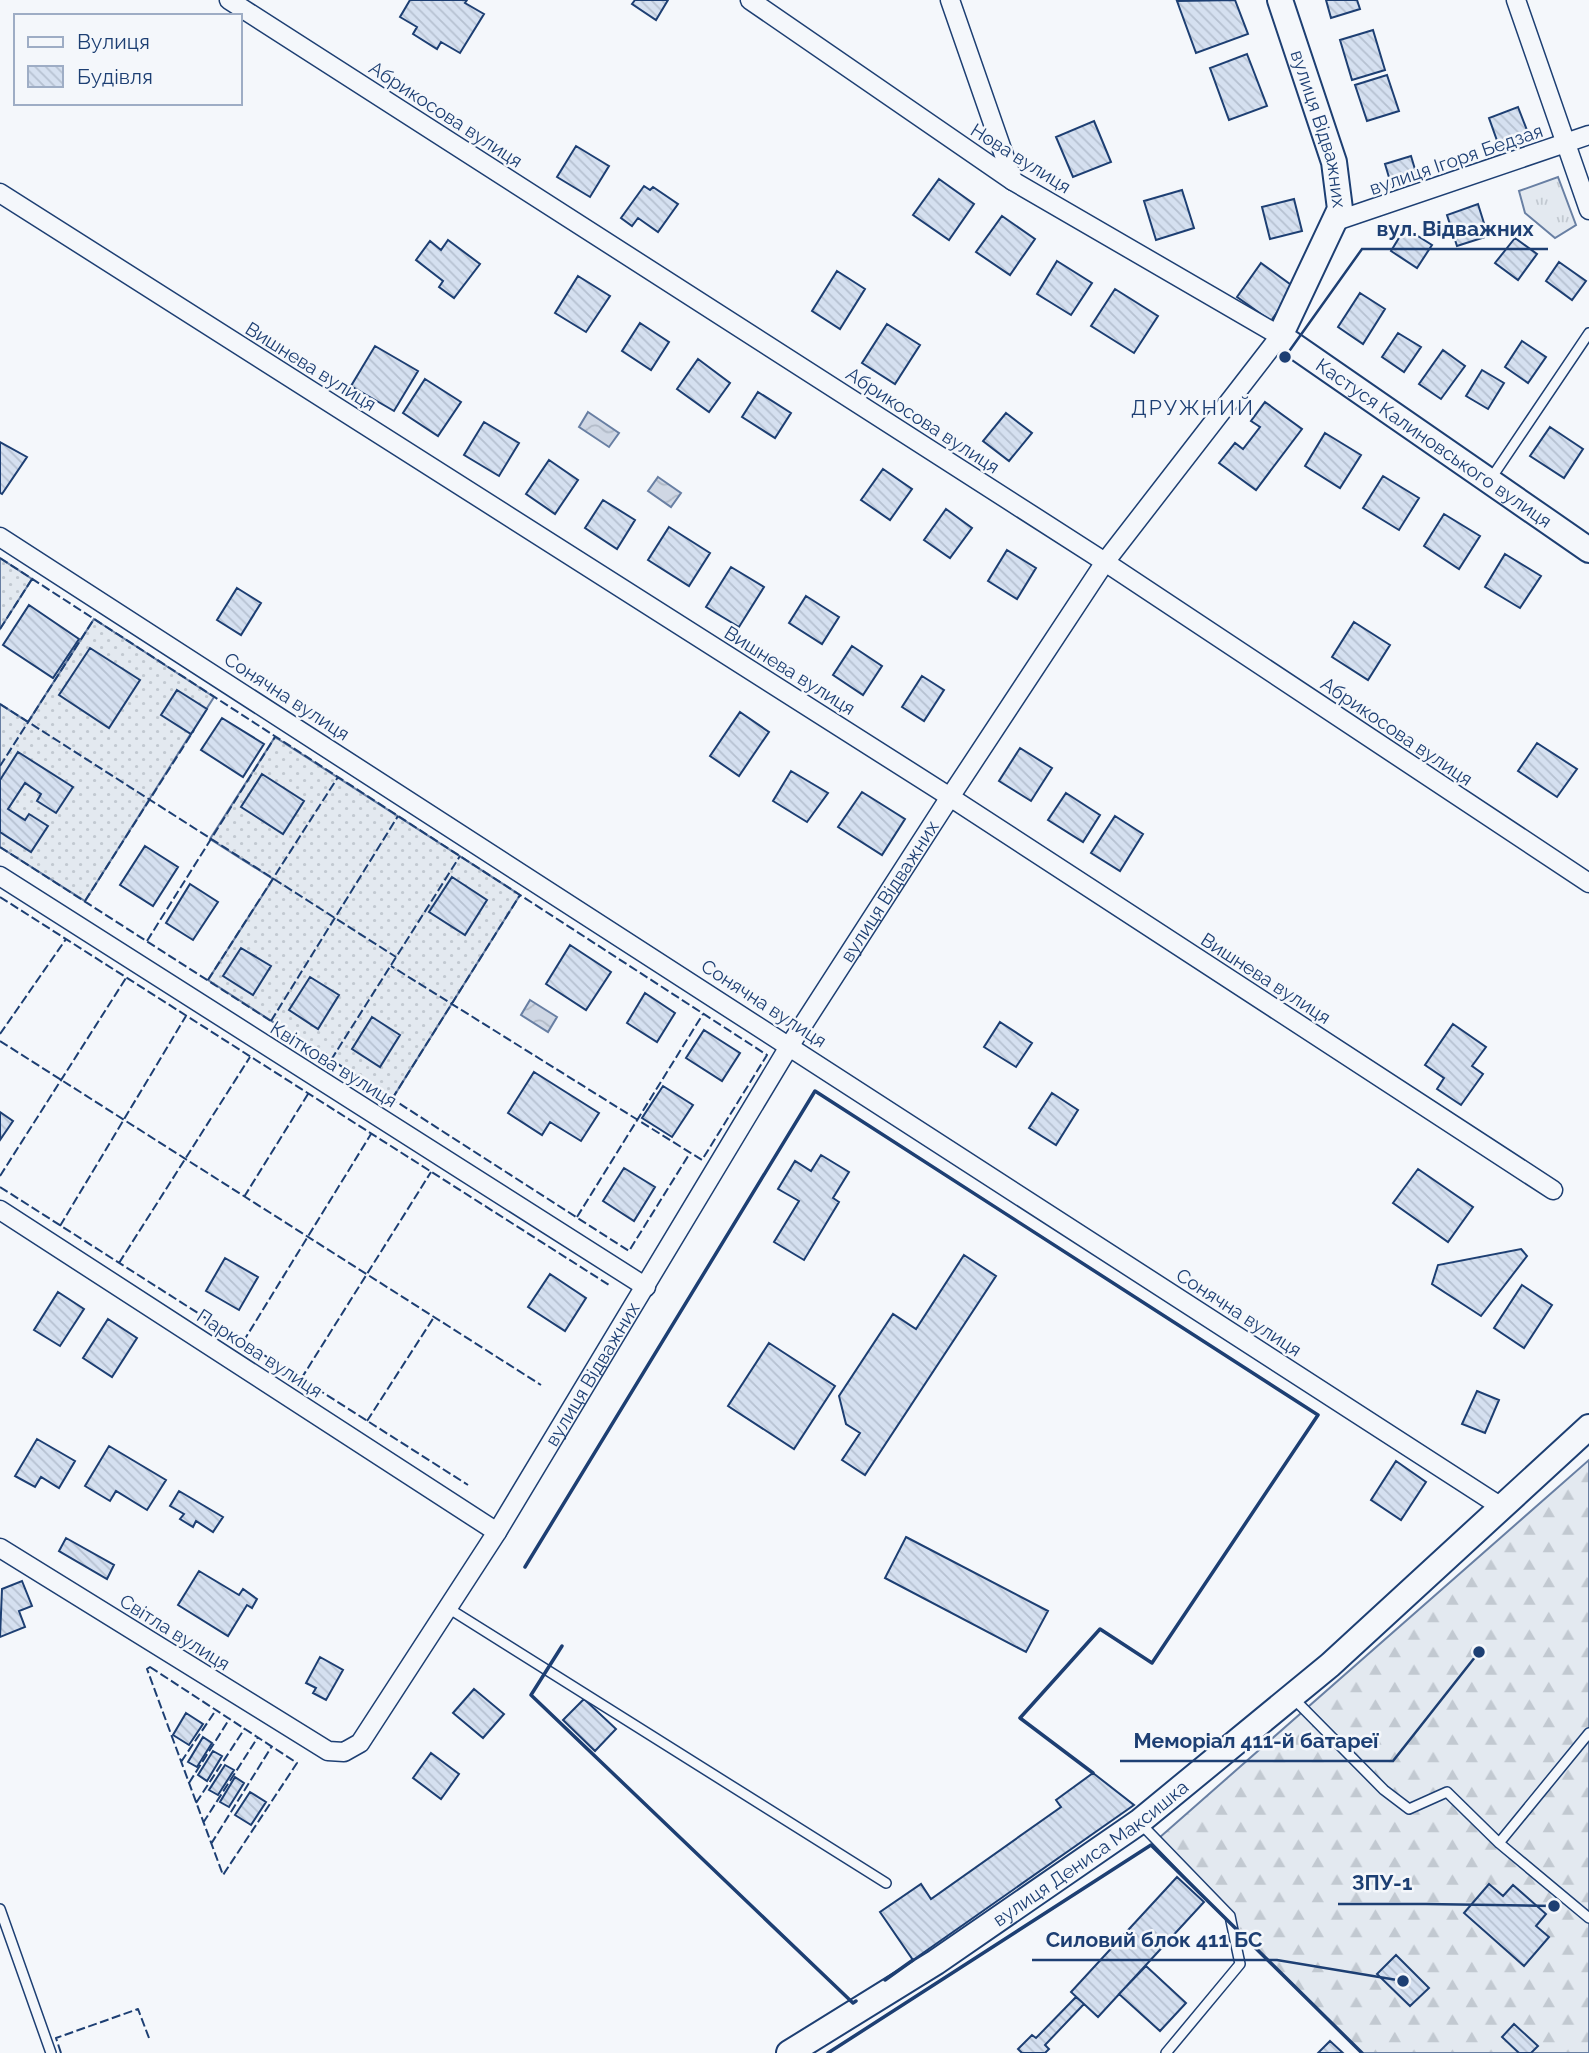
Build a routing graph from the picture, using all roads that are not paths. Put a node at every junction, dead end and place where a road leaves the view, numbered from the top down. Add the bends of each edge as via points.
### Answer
1 (229, 0) edge
2 (750, 0) edge
3 (950, 0) edge
4 (1280, 0) edge
5 (1516, 0) edge
6 (1589, 135) edge
7 (1565, 144) junction
8 (1013, 181) junction
9 (0, 193) edge
10 (1589, 210) edge
11 (1336, 221) junction
12 (1589, 333) edge
13 (1280, 336) junction
14 (1489, 481) junction
15 (0, 537) edge
16 (1589, 550) edge
17 (1105, 562) junction
18 (950, 797) junction
19 (0, 876) edge
20 (1589, 883) edge
21 (790, 1045) junction
22 (1553, 1190) dead end
23 (0, 1210) edge
24 (646, 1287) junction
25 (1589, 1427) edge
26 (1503, 1508) junction
27 (497, 1532) junction
28 (0, 1548) edge
29 (448, 1608) junction
30 (1291, 1696) junction
31 (1589, 1733) edge
32 (328, 1751) joint
33 (1139, 1822) junction
34 (1499, 1843) junction
35 (886, 1883) dead end
36 (0, 1909) edge
37 (1589, 1918) edge
38 (51, 2053) edge
39 (789, 2053) edge
40 (1166, 2053) edge

1 - 17 street, Абрикосова вулиця
2 - 8 street, Нова вулиця
3 - 8 street
4 - 11 street, вулиця Відважних via 1334,162 1340,189
5 - 7 street
6 - 7 street, вулиця Ігоря Бедзая
7 - 10 street
7 - 11 street, вулиця Ігоря Бедзая
8 - 13 street, Нова вулиця
9 - 18 street, Вишнева вулиця
11 - 13 street, вулиця Відважних
12 - 14 lane
13 - 14 street, Кастуся Калиновського вулиця
13 - 17 street, вулиця Відважних
14 - 16 street, Кастуся Калиновського вулиця
15 - 21 street, Сонячна вулиця
17 - 18 street, вулиця Відважних
17 - 20 street, Абрикосова вулиця
18 - 21 street, вулиця Відважних
18 - 22 street, Вишнева вулиця
19 - 24 street, Квіткова вулиця
21 - 24 street, вулиця Відважних
21 - 26 street, Сонячна вулиця
23 - 27 street, Паркова вулиця
24 - 27 street, вулиця Відважних
25 - 26 street, вулиця Дениса Максишка
26 - 30 street, вулиця Дениса Максишка
27 - 29 street, вулиця Відважних
28 - 32 street, Світла вулиця
29 - 32 street, вулиця Відважних via 360,1743 344,1752
29 - 35 lane
30 - 33 street, вулиця Дениса Максишка
30 - 34 lane via 1384,1790 1409,1809 1447,1793
31 - 34 lane
33 - 39 street, вулиця Дениса Максишка via 936,1962
33 - 40 lane via 1230,1916 1240,1964
34 - 37 lane
36 - 38 lane

